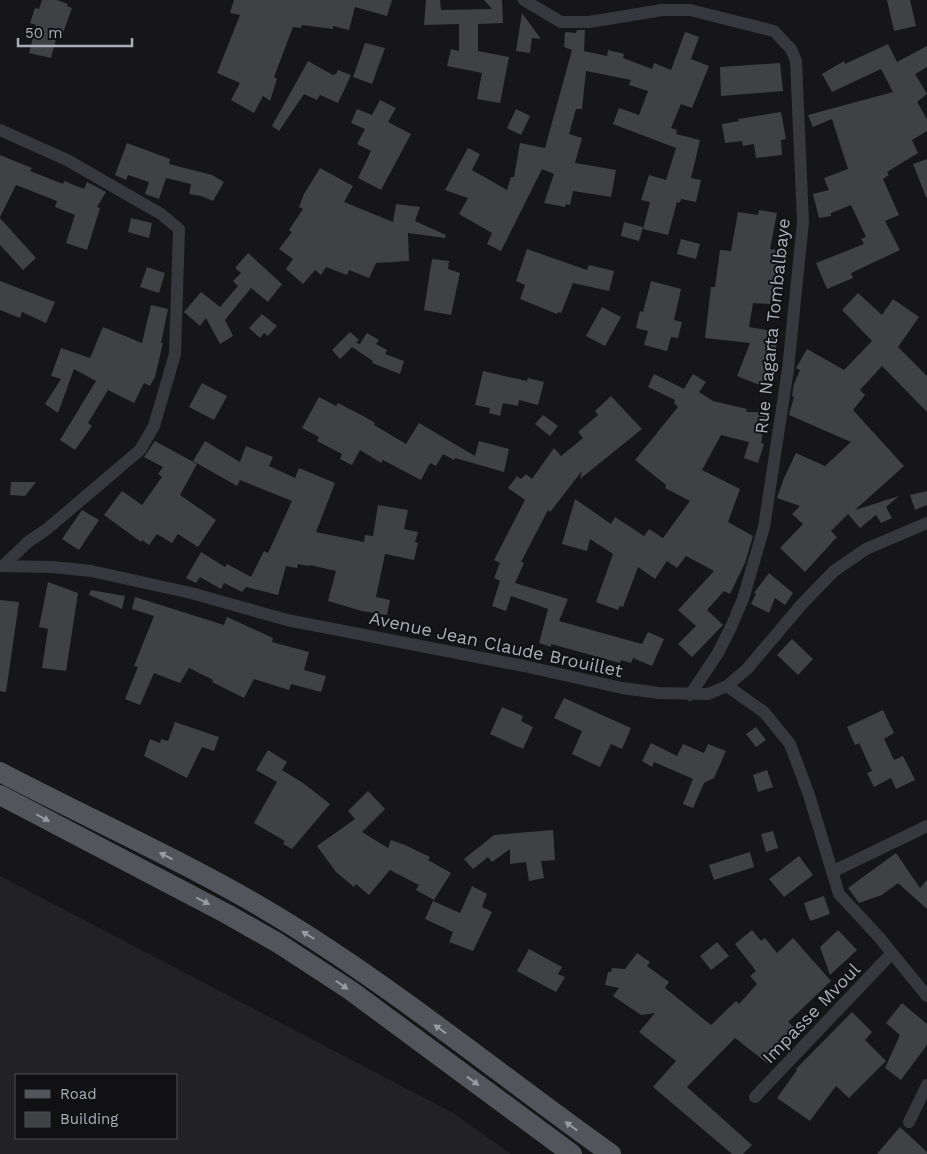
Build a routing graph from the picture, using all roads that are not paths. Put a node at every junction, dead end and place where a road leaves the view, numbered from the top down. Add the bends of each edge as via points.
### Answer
1 (524, 0) edge
2 (0, 130) edge
3 (927, 523) edge
4 (1, 566) edge
5 (728, 686) junction
6 (690, 695) junction
7 (0, 772) edge
8 (0, 796) edge
9 (927, 826) edge
10 (834, 871) junction
11 (892, 954) junction
12 (927, 996) edge
13 (927, 1085) edge
14 (755, 1097) dead end
15 (909, 1122) dead end
16 (572, 1154) edge
17 (611, 1154) edge

1 - 6 street, Rue Nagarta Tombalbaye via 561,22 589,22 662,10 690,10 774,31 791,49 796,61 803,222 788,369 764,526 743,599 731,627
2 - 4 street via 67,160 161,214 179,229 175,354 154,426 140,450
3 - 5 street, Avenue Jean Claude Brouillet via 866,548 834,571
4 - 6 street, Avenue Jean Claude Brouillet via 90,571 191,593 287,620 429,646 622,688
5 - 6 street, Avenue Jean Claude Brouillet via 708,694
5 - 10 street via 764,712 790,744
17 -> 7 main road via 387,990 289,924 237,893
8 -> 16 main road via 278,942 350,990
9 - 10 street
10 - 11 street via 839,894
11 - 12 street
11 - 14 street, Impasse Mvoul
13 - 15 street

